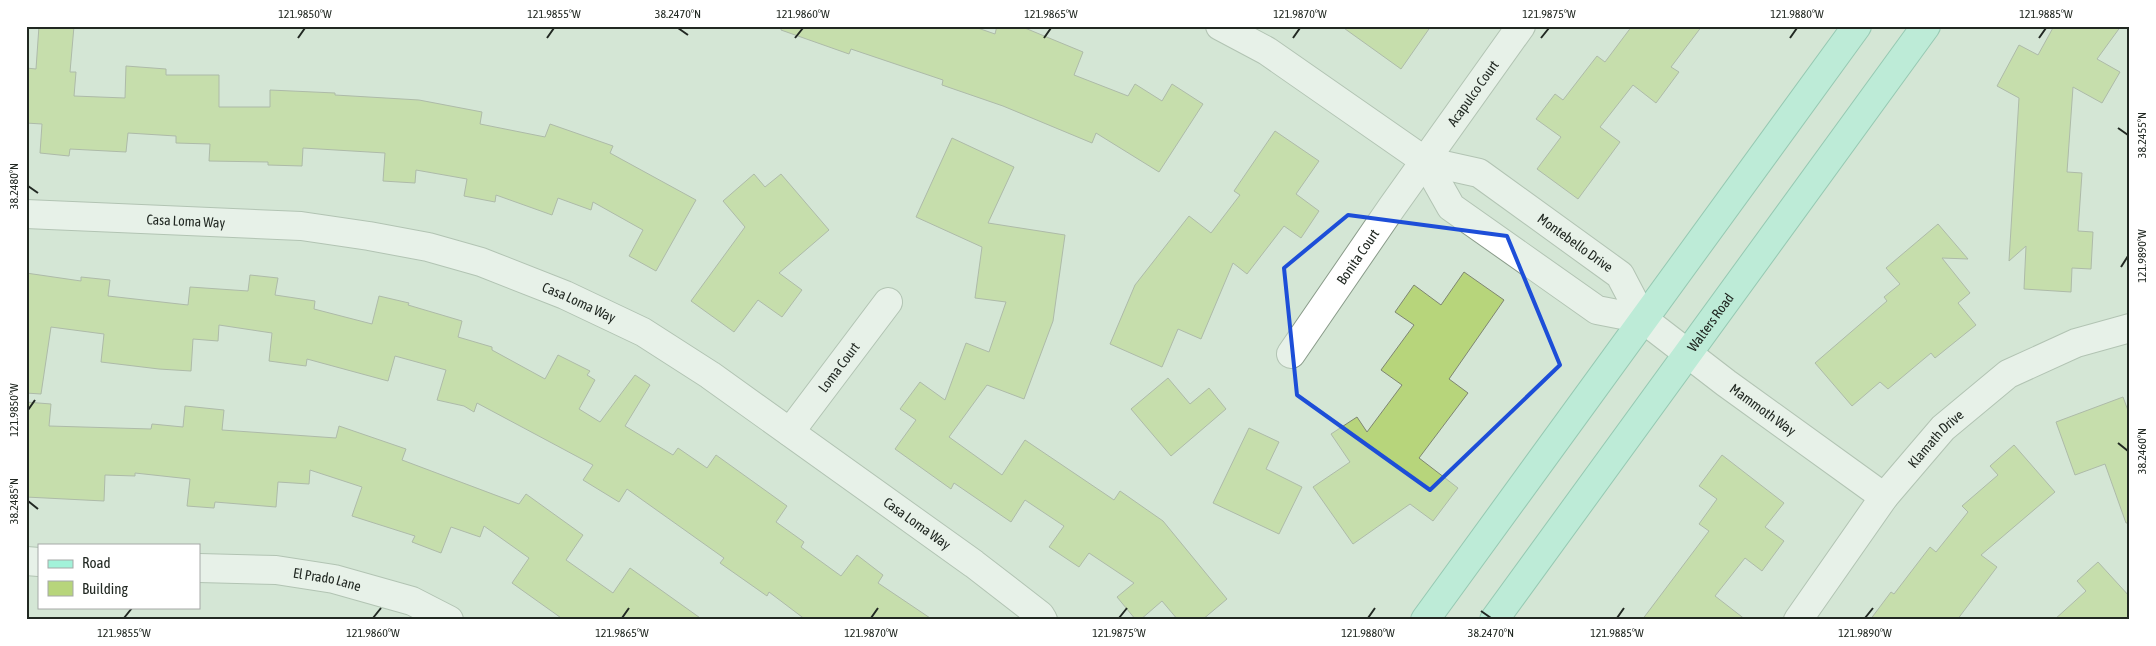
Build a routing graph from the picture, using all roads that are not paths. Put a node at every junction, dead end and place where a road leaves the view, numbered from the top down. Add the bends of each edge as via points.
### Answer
1 (1220, 26) edge
2 (1521, 26) edge
3 (1857, 26) edge
4 (1926, 26) edge
5 (1425, 161) junction
6 (26, 214) edge
7 (888, 302) dead end
8 (1643, 319) junction
9 (2130, 328) edge
10 (1291, 354) dead end
11 (1687, 354) junction
12 (790, 432) junction
13 (1884, 497) junction
14 (200, 568) edge
15 (449, 620) edge
16 (1043, 620) edge
17 (1425, 620) edge
18 (1494, 620) edge
19 (1798, 620) edge

1 - 5 street, Montebello Drive via 1268,51
2 - 5 street, Acapulco Court
3 - 8 main road
4 - 11 main road, Walters Road
5 - 8 street, Montebello Drive via 1451,207 1597,310
5 - 8 street, Montebello Drive via 1480,174 1539,216 1620,275
5 - 10 street, Bonita Court
6 - 12 street, Casa Loma Way via 301,226 412,244 481,262 565,295 643,332
7 - 12 street, Loma Court
8 - 11 street, Mammoth Way
8 - 17 main road
9 - 13 street, Klamath Drive via 2076,343 2008,374 1943,428
11 - 13 street, Mammoth Way
11 - 18 main road, Walters Road
12 - 16 street, Casa Loma Way via 974,564
13 - 19 street, Klamath Drive
14 - 15 street, El Prado Lane via 276,570 334,579 412,601

